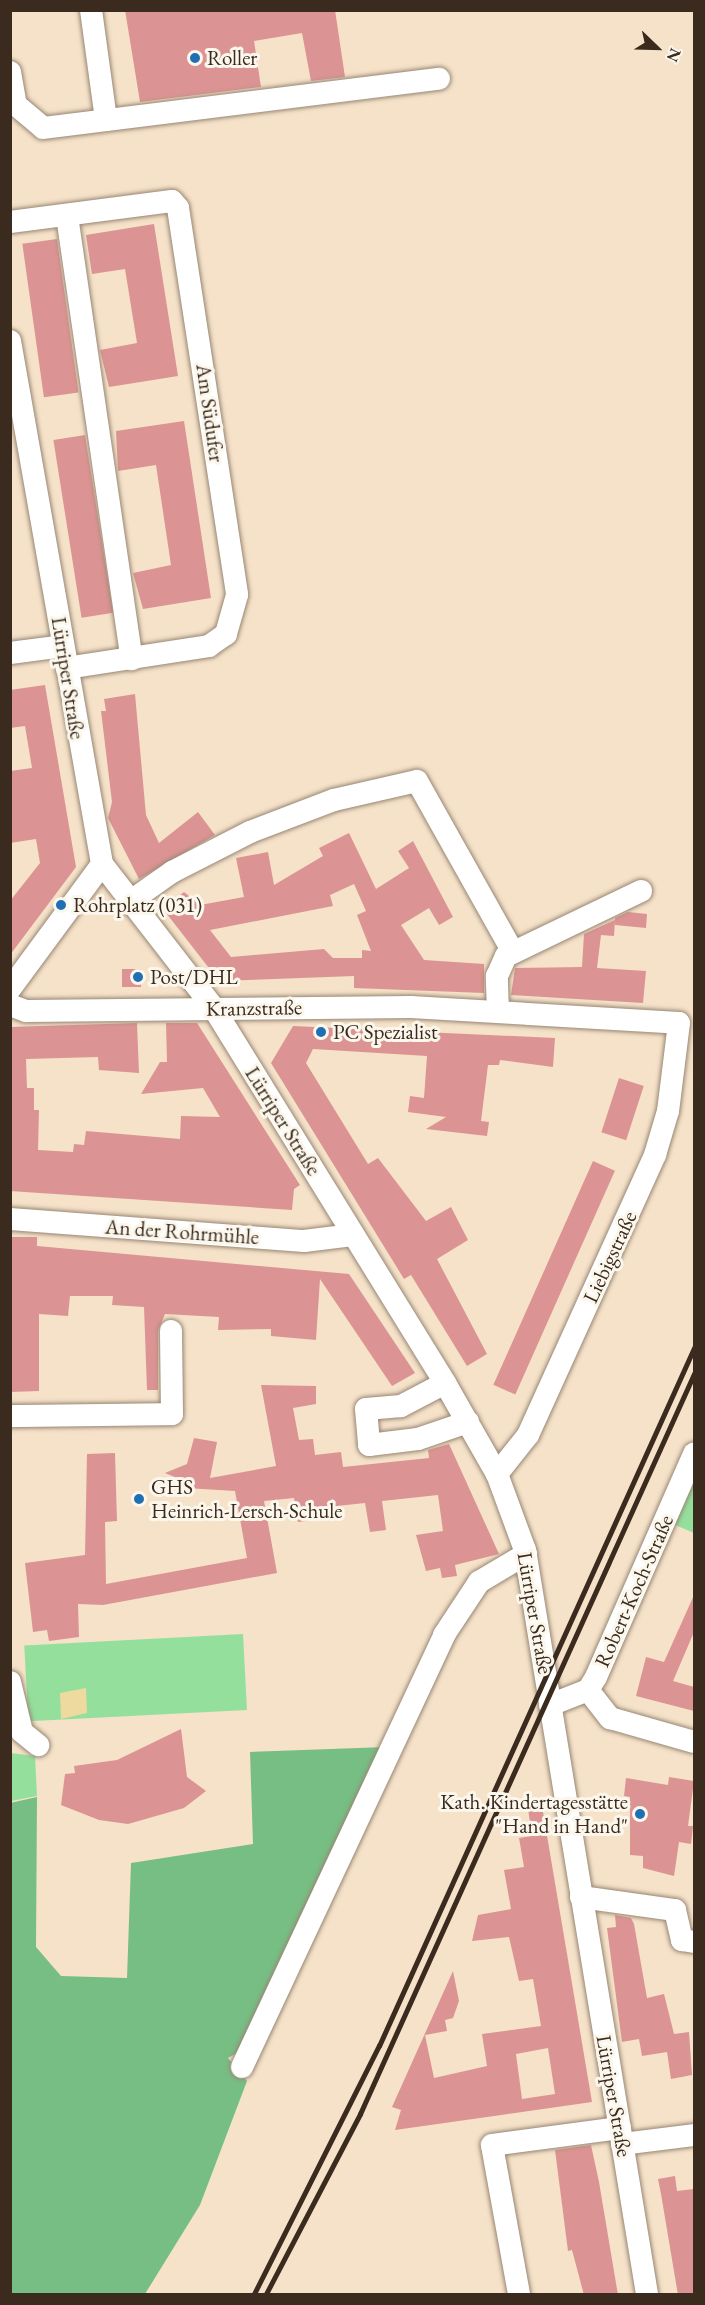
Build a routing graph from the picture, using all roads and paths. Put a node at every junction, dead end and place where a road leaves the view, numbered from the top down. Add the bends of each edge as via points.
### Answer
1 (91, 10) edge
2 (10, 72) edge
3 (439, 79) dead end
4 (106, 120) junction
5 (67, 216) junction
6 (10, 222) edge
7 (10, 341) edge
8 (63, 646) junction
9 (10, 653) edge
10 (132, 659) junction
11 (67, 668) junction
12 (102, 864) junction
13 (641, 891) dead end
14 (128, 903) junction
15 (513, 952) junction
16 (10, 989) edge
17 (10, 1005) edge
18 (213, 1008) junction
19 (498, 1012) junction
20 (679, 1023) joint
21 (10, 1219) edge
22 (353, 1235) junction
23 (171, 1331) dead end
24 (445, 1383) junction
25 (10, 1416) edge
26 (468, 1422) junction
27 (694, 1454) edge
28 (497, 1474) junction
29 (526, 1554) junction
30 (10, 1682) edge
31 (588, 1690) junction
32 (550, 1705) junction
33 (23, 1737) edge
34 (694, 1742) edge
35 (581, 1897) junction
36 (694, 1942) edge
37 (242, 2067) dead end
38 (694, 2135) edge
39 (621, 2136) junction
40 (519, 2295) edge
41 (647, 2295) edge

1 - 4 street
2 - 4 street via 16,105 43,128
3 - 4 street
5 - 6 street, Am Südufer
5 - 10 street
5 - 10 street, Am Südufer via 172,201 184,231 237,595 226,634 209,646
7 - 8 street, Lürriper Straße
8 - 9 street
8 - 11 street, Lürriper Straße
10 - 11 street, Am Südufer
11 - 12 street, Lürriper Straße
12 - 14 street, Lürriper Straße
12 - 16 street
13 - 15 street
14 - 15 street via 172,872 250,832 334,800 417,782
14 - 18 street, Lürriper Straße
15 - 19 street via 500,961
17 - 18 street, Kranzstraße via 26,1011
18 - 19 street, Kranzstraße
18 - 22 street, Lürriper Straße
19 - 20 street, Kranzstraße
20 - 28 street, Liebigstraße via 668,1111 655,1155 528,1435
21 - 22 street, An der Rohrmühle via 304,1241
22 - 24 street, Lürriper Straße
23 - 25 street via 172,1414
24 - 26 street, Lürriper Straße
24 - 26 street via 400,1406 366,1409 369,1445 418,1439
26 - 28 street, Lürriper Straße
27 - 31 street, Robert-Koch-Straße
28 - 29 street, Lürriper Straße
29 - 32 street, Lürriper Straße
29 - 37 street via 479,1582 444,1635
30 - 33 street
31 - 32 street, Robert-Koch-Straße
31 - 34 street via 610,1718
32 - 35 street, Lürriper Straße
35 - 36 street via 675,1910 682,1940
35 - 39 street, Lürriper Straße
38 - 39 street
39 - 40 street via 492,2145
39 - 41 street, Lürriper Straße

